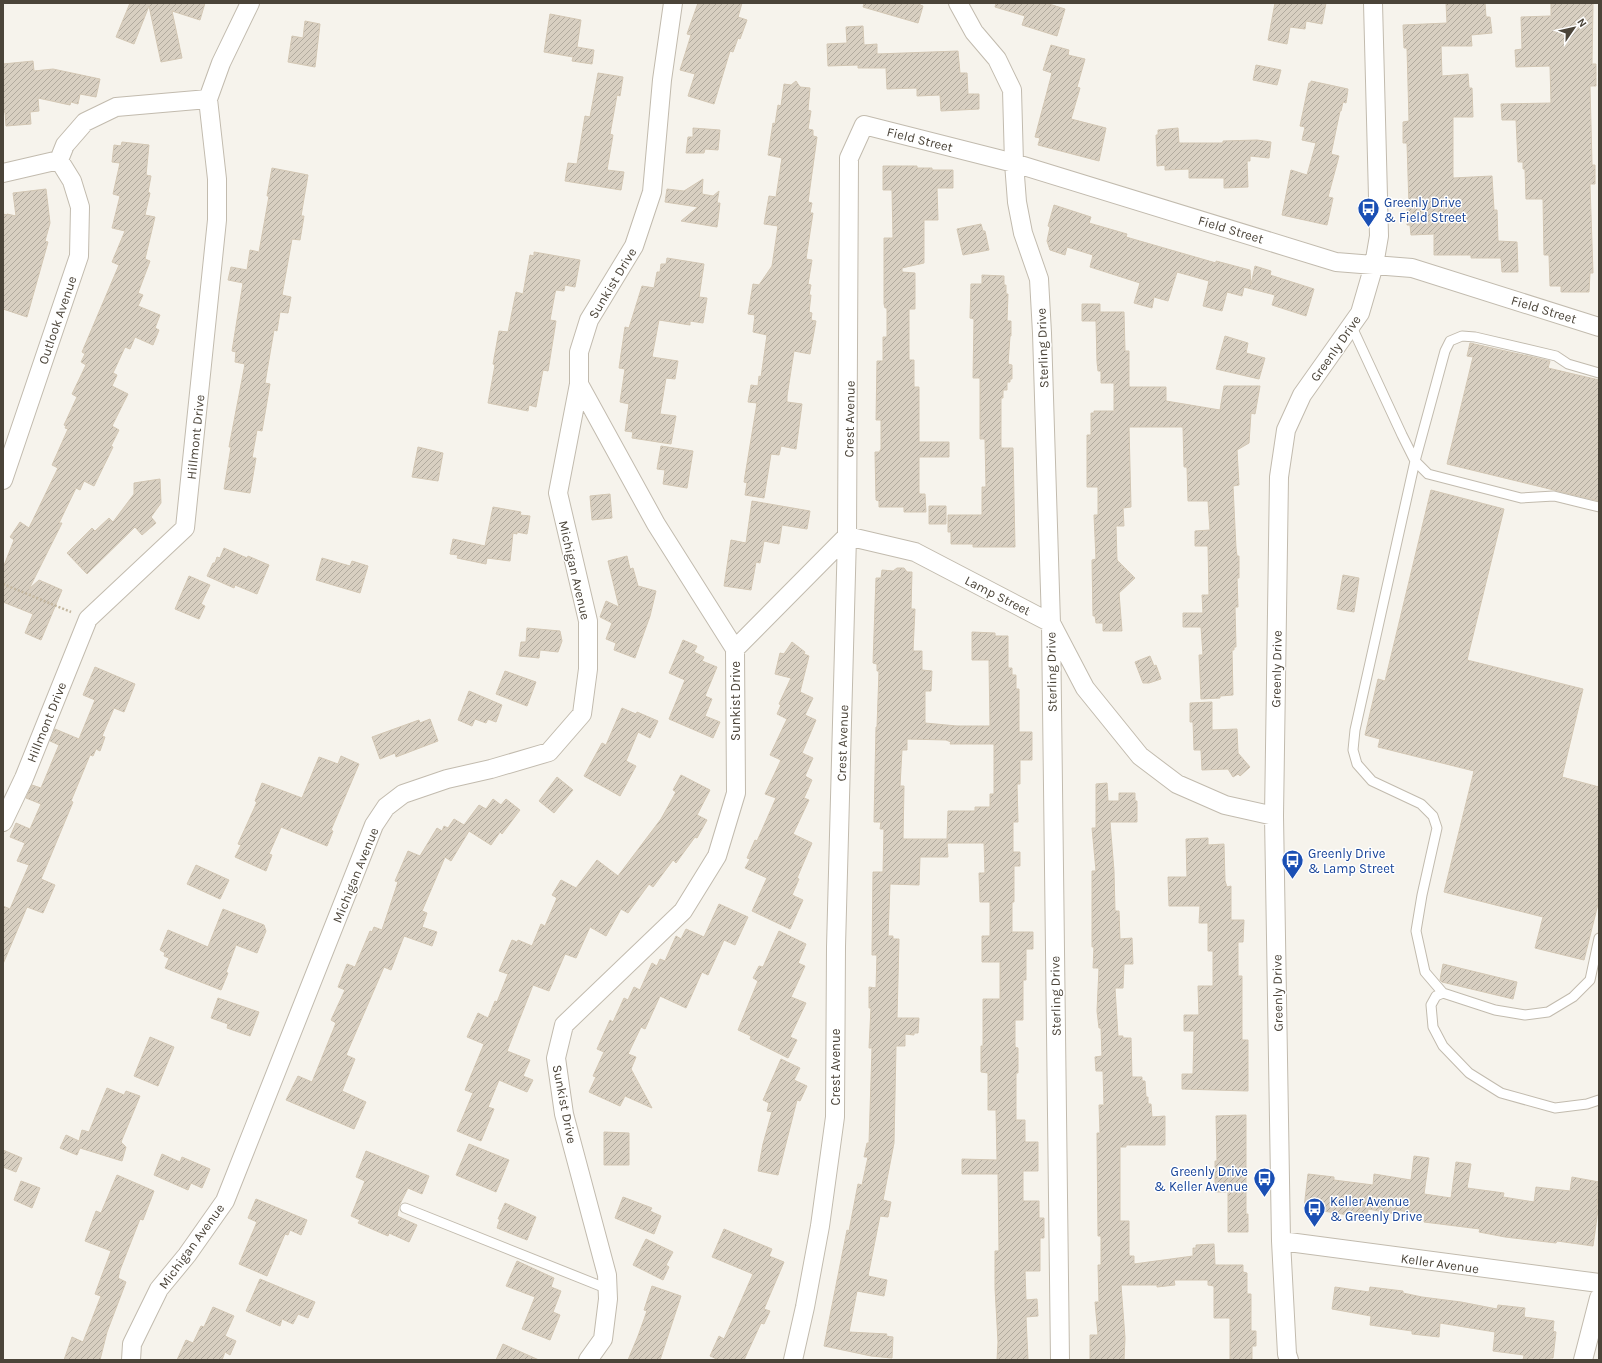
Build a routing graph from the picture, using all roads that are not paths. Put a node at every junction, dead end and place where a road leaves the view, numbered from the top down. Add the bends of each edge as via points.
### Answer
1 (250, 3) edge
2 (673, 3) edge
3 (958, 3) edge
4 (1373, 3) edge
5 (208, 99) junction
6 (864, 125) joint
7 (59, 160) junction
8 (1014, 163) junction
9 (3, 173) edge
10 (1374, 264) junction
11 (1351, 325) junction
12 (1599, 326) edge
13 (1599, 373) edge
14 (579, 384) junction
15 (1416, 461) junction
16 (3, 480) edge
17 (1599, 507) edge
18 (847, 536) junction
19 (1051, 623) junction
20 (735, 649) junction
21 (1274, 816) junction
22 (3, 822) edge
23 (1599, 938) edge
24 (1443, 993) junction
25 (1599, 1100) edge
26 (405, 1208) dead end
27 (1281, 1241) junction
28 (1599, 1284) edge
29 (608, 1289) junction
30 (1599, 1298) edge
31 (131, 1360) edge
32 (588, 1360) edge
33 (793, 1360) edge
34 (1060, 1360) edge
35 (1289, 1360) edge
36 (1583, 1360) edge

1 - 5 street, Hillmont Drive via 221,64
2 - 14 street, Sunkist Drive via 662,80 652,192 634,246 589,320 579,352
3 - 8 street, Sterling Drive via 974,32 997,59 1012,90
4 - 10 street, Greenly Drive via 1379,236
5 - 7 street via 116,107 85,122 65,144
5 - 22 street, Hillmont Drive via 217,179 217,220 185,528 88,619 24,778
6 - 8 street, Field Street
6 - 18 street, Crest Avenue via 849,158
7 - 9 street
7 - 16 street, Outlook Avenue via 72,181 80,207 79,256
8 - 10 street, Field Street via 1336,262
8 - 19 street, Sterling Drive via 1023,234 1039,279
10 - 11 street, Greenly Drive via 1360,313
10 - 12 street, Field Street via 1412,268
11 - 15 lane
11 - 21 street, Greenly Drive via 1302,395 1286,430 1279,477
13 - 15 lane via 1568,364 1556,356 1475,336 1462,336 1450,341 1445,350
14 - 20 street, Sunkist Drive via 656,524
14 - 31 street, Michigan Avenue via 558,493 588,621 588,669 582,714 548,752 447,779 403,794 386,807 374,825 225,1201 187,1255 159,1288 132,1344
15 - 17 lane via 1428,474 1521,498 1554,496
15 - 24 lane via 1355,730 1353,750 1357,764 1372,782 1421,804 1433,816 1437,828 1416,931 1425,972
18 - 19 street, Lamp Street via 915,552
18 - 20 street
18 - 33 street, Crest Avenue via 836,947 835,1116 820,1226
19 - 21 street via 1085,688 1140,756 1177,784 1225,805
19 - 34 street, Sterling Drive
20 - 29 street, Sunkist Drive via 736,793 717,856 683,911 564,1026 556,1058 564,1114 599,1242
21 - 27 street, Greenly Drive
23 - 24 lane via 1590,980 1573,997 1548,1012 1525,1015 1495,1010
24 - 25 lane via 1436,996 1431,1006 1433,1027 1444,1046 1469,1073 1501,1093 1555,1108
26 - 29 lane
27 - 28 street, Keller Avenue
27 - 35 street, Greenly Drive
29 - 32 street, Sunkist Drive via 603,1339
30 - 36 street

